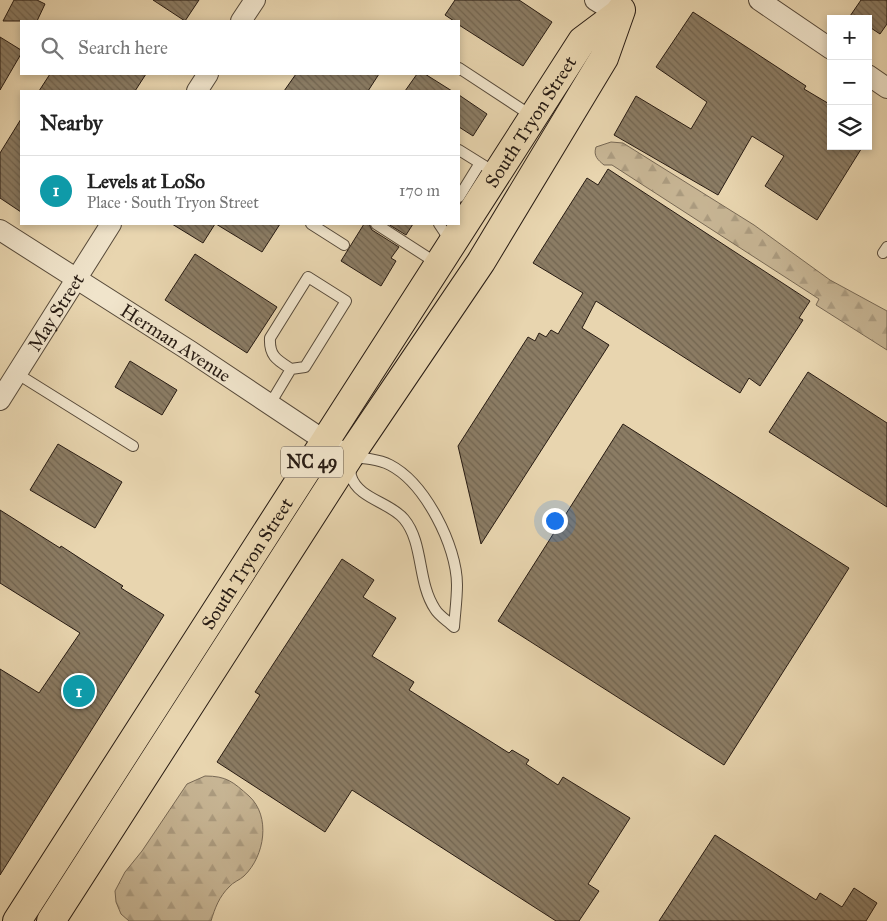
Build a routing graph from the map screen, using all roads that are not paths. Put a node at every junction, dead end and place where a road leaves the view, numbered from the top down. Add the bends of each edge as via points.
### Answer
1 (255, 0) edge
2 (595, 0) edge
3 (759, 0) edge
4 (622, 7) edge
5 (243, 20) edge
6 (827, 46) edge
7 (460, 69) edge
8 (207, 75) edge
9 (872, 78) edge
10 (887, 88) edge
11 (198, 90) edge
12 (533, 117) junction
13 (460, 151) edge
14 (488, 168) junction
15 (460, 196) edge
16 (460, 216) edge
17 (110, 225) edge
18 (313, 225) edge
19 (379, 225) edge
20 (455, 225) edge
21 (0, 230) edge
22 (444, 244) edge
23 (344, 245) dead end
24 (76, 279) junction
25 (292, 369) junction
26 (16, 373) junction
27 (0, 400) edge
28 (270, 404) junction
29 (325, 441) junction
30 (133, 446) dead end
31 (349, 457) junction
32 (17, 921) edge
33 (51, 921) edge

1 - 5 street
2 - 4 street
3 - 6 street
4 - 12 main road, South Tryon Street / NC 49 via 582,41
4 - 31 main road, South Tryon Street / NC 49 via 604,58 579,101 481,262
7 - 12 lane
8 - 11 street
9 - 10 street
12 - 14 main road, South Tryon Street / NC 49
13 - 14 lane
14 - 15 lane
14 - 16 main road, South Tryon Street / NC 49
17 - 24 street, May Street
18 - 23 lane
19 - 22 lane
20 - 22 main road, South Tryon Street / NC 49
21 - 24 street, Herman Avenue
22 - 29 main road, South Tryon Street / NC 49
24 - 26 street, May Street
24 - 28 street, Herman Avenue
25 - 25 lane via 304,367 346,301 308,277 270,338 272,357
25 - 28 lane
26 - 27 street, May Street
26 - 30 lane
28 - 29 street, Herman Avenue
29 - 31 street, Herman Avenue
29 - 32 main road, South Tryon Street / NC 49
31 - 31 lane via 352,477 363,492 404,519 413,536 426,591 435,610 454,627 457,584 451,556 438,520 426,500 408,478 390,465
31 - 33 main road, South Tryon Street / NC 49

